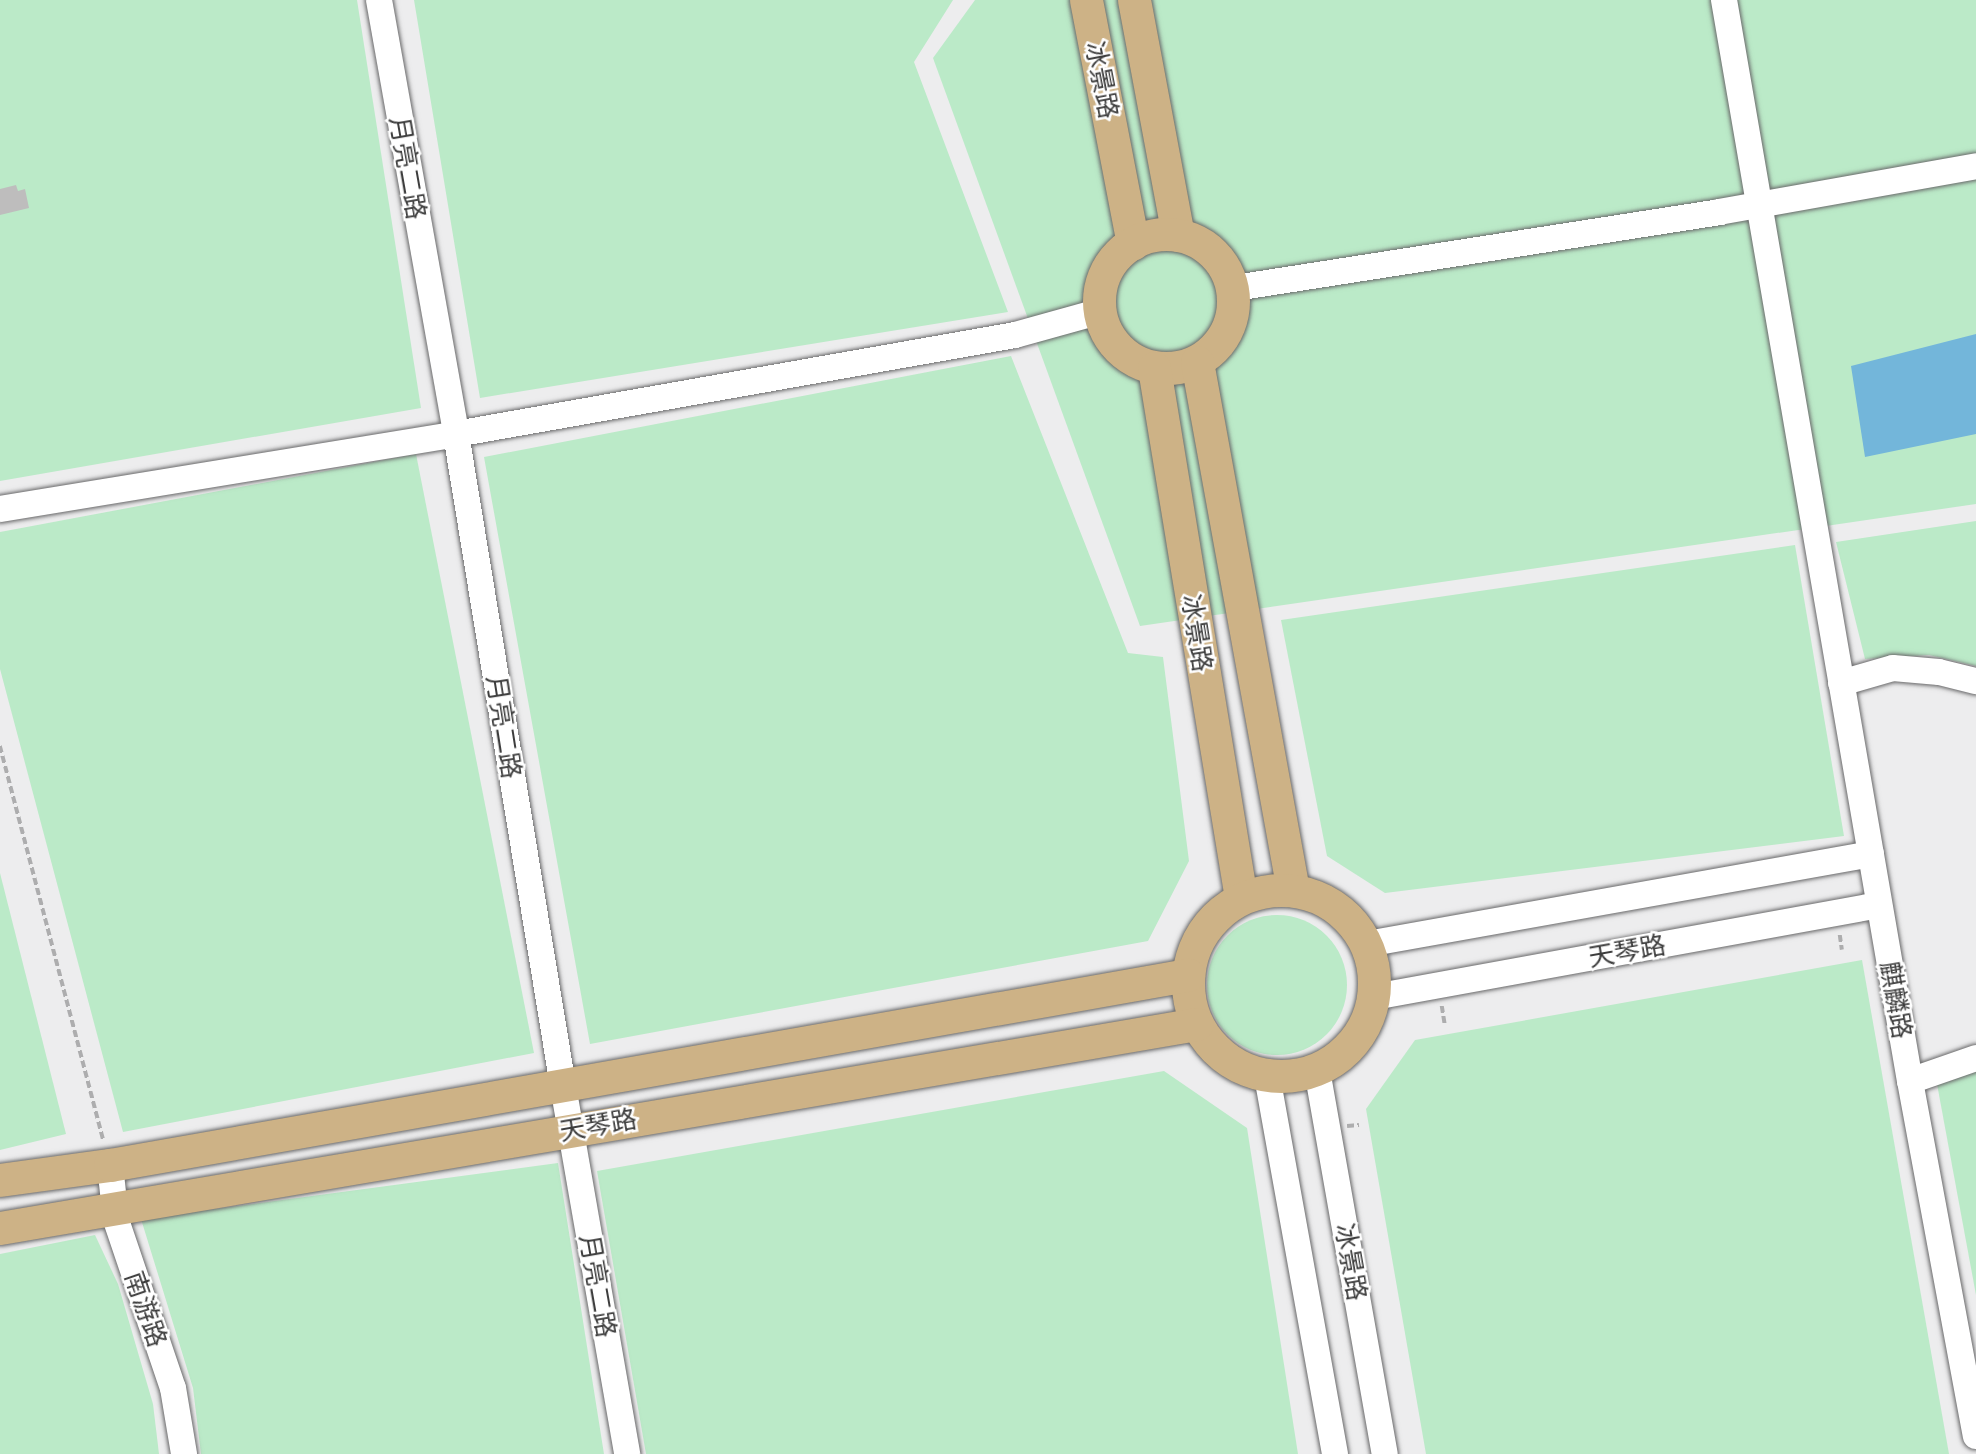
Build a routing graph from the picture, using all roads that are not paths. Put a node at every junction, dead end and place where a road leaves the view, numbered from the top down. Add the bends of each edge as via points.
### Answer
1 (379, 0) edge
2 (1086, 0) edge
3 (1134, 0) edge
4 (1724, 0) edge
5 (1976, 166) edge
6 (1757, 205) junction
7 (1178, 236) junction
8 (1133, 243) junction
9 (1235, 288) junction
10 (1098, 312) junction
11 (1197, 362) junction
12 (1154, 368) junction
13 (456, 434) junction
14 (0, 509) edge
15 (1976, 681) edge
16 (1841, 682) junction
17 (1871, 854) junction
18 (1293, 890) junction
19 (1241, 898) junction
20 (1879, 905) junction
21 (1367, 944) junction
22 (1188, 975) junction
23 (1374, 997) junction
24 (1197, 1024) junction
25 (1976, 1058) edge
26 (1317, 1070) junction
27 (1267, 1076) junction
28 (1910, 1081) junction
29 (563, 1085) junction
30 (571, 1130) junction
31 (110, 1165) junction
32 (0, 1180) edge
33 (115, 1207) junction
34 (0, 1228) edge
35 (1976, 1436) edge
36 (184, 1454) edge
37 (628, 1454) edge
38 (1335, 1454) edge
39 (1385, 1454) edge

1 - 13 street, 月亮二路
2 - 8 main road, 冰景路
3 - 7 main road, 冰景路
4 - 6 street, 麒麟路
5 - 6 street
6 - 9 street
6 - 16 street, 麒麟路
7 - 8 main road via 1144,237
7 - 9 main road via 1208,248
8 - 10 main road via 1110,264 1101,285
9 - 11 main road via 1228,329 1215,348
10 - 12 main road via 1116,347
10 - 13 street via 1015,335
11 - 12 main road
11 - 18 main road, 冰景路
12 - 19 main road, 冰景路
13 - 14 street
13 - 29 street, 月亮二路
15 - 16 street via 1893,668
16 - 17 street, 麒麟路
17 - 20 street, 麒麟路
17 - 21 street, 天琴路
18 - 19 main road via 1266,890
18 - 21 main road via 1323,899 1349,917
19 - 22 main road via 1214,917 1196,944
20 - 23 street, 天琴路
20 - 28 street, 麒麟路
21 - 23 main road via 1374,970
22 - 24 main road via 1189,1000
22 - 29 main road, 天琴路
23 - 26 main road via 1364,1027 1344,1053
24 - 27 main road via 1214,1049
24 - 30 main road, 天琴路
25 - 28 street
26 - 27 main road
26 - 39 street, 冰景路
27 - 38 street, 冰景路
28 - 35 street, 麒麟路
29 - 30 street, 月亮二路
29 - 31 main road, 天琴路
30 - 33 main road, 天琴路
30 - 37 street, 月亮二路
31 - 32 main road, 天琴路
31 - 33 street, 南游路
33 - 34 main road, 天琴路
33 - 36 street, 南游路 via 173,1388

